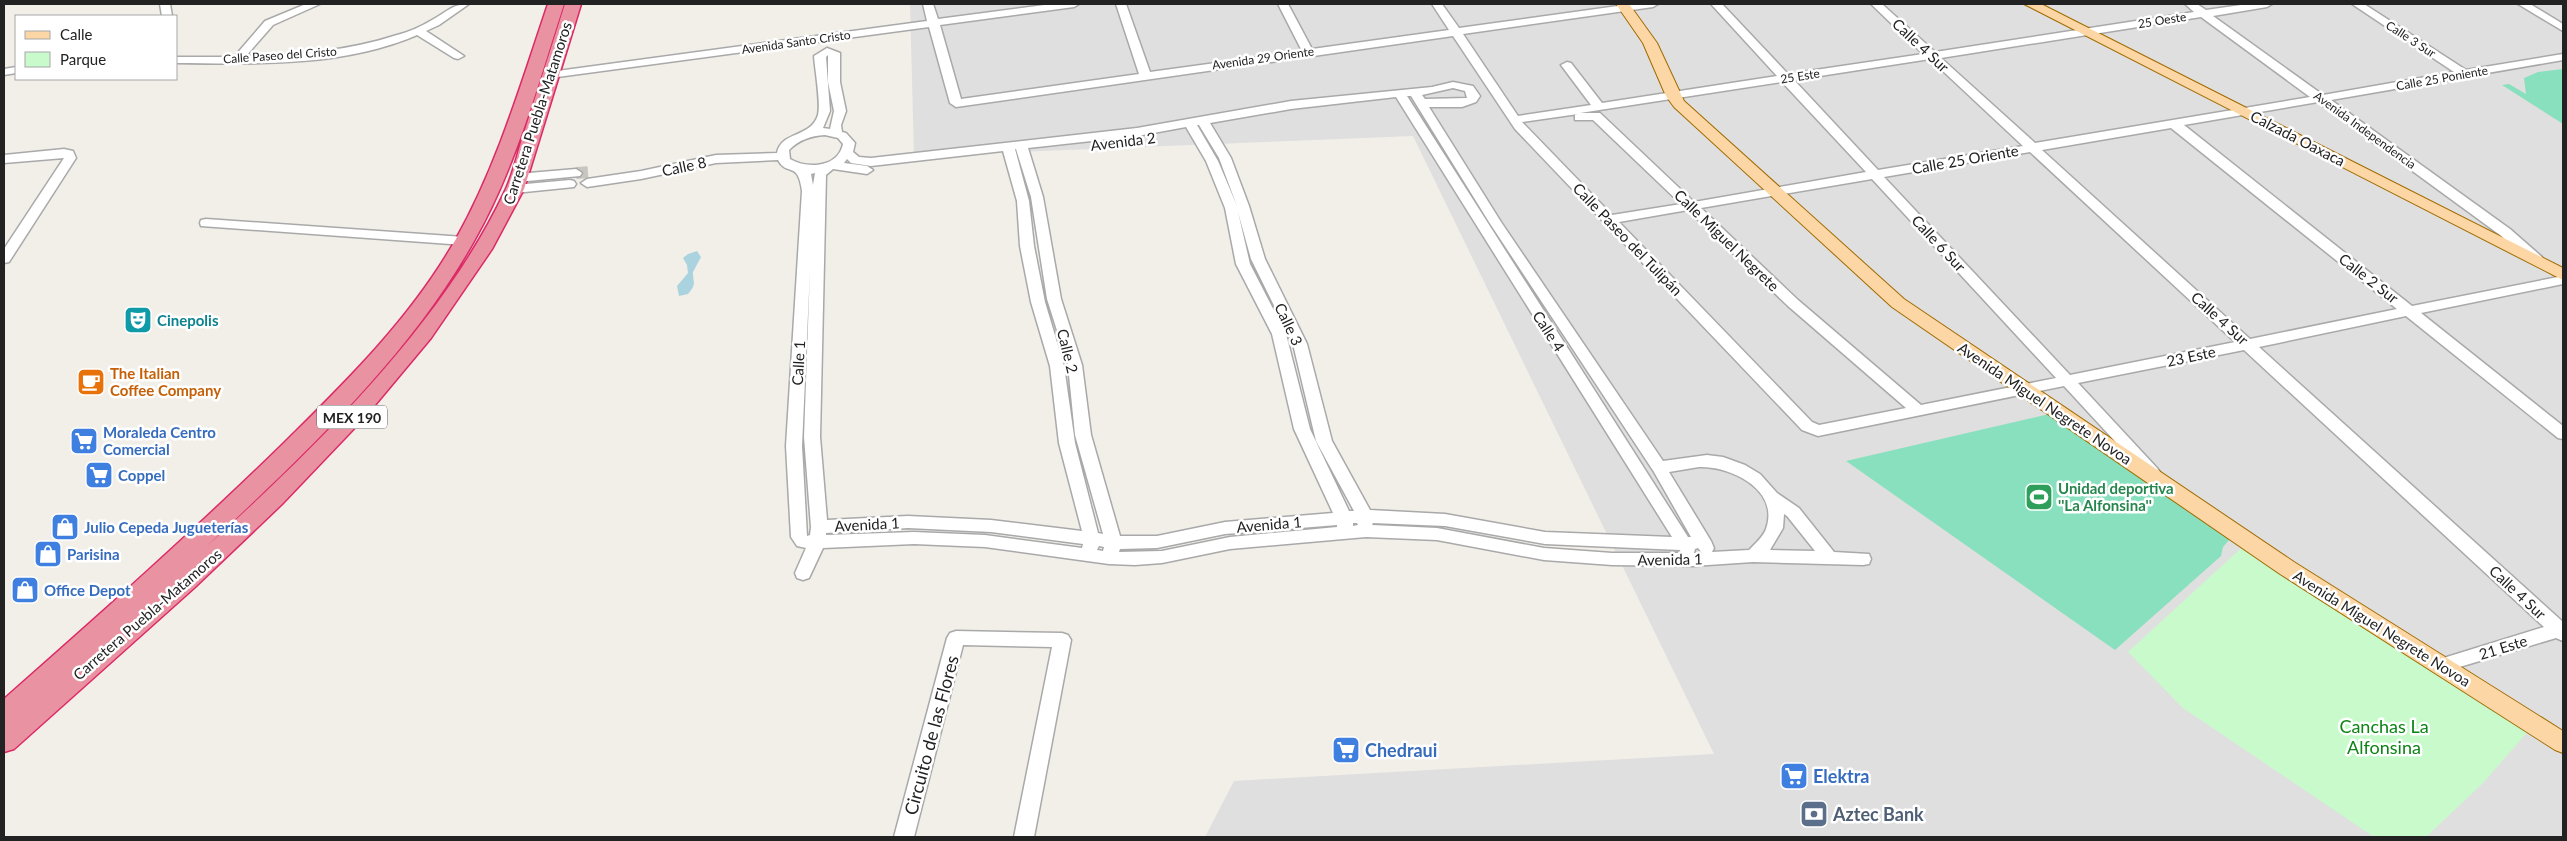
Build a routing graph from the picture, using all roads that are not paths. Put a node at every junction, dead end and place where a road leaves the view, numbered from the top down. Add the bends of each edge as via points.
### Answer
1 (315, 4) edge
2 (464, 4) edge
3 (556, 4) edge
4 (573, 4) edge
5 (928, 4) edge
6 (1033, 4) edge
7 (1074, 4) edge
8 (1121, 4) edge
9 (1283, 4) edge
10 (1437, 4) edge
11 (1567, 4) edge
12 (1653, 4) edge
13 (1716, 4) edge
14 (1876, 4) edge
15 (2031, 4) edge
16 (2190, 4) edge
17 (2267, 4) edge
18 (2357, 4) edge
19 (2523, 4) edge
20 (1624, 6) edge
21 (2204, 13) junction
22 (1575, 15) junction
23 (945, 18) junction
24 (932, 20) junction
25 (2563, 28) edge
26 (418, 31) junction
27 (1456, 31) junction
28 (2086, 31) junction
29 (1308, 52) junction
30 (1932, 55) junction
31 (458, 56) dead end
32 (2563, 57) edge
33 (238, 59) junction
34 (178, 60) edge
35 (1567, 65) dead end
36 (551, 71) junction
37 (2464, 74) junction
38 (1145, 75) junction
39 (1785, 78) junction
40 (1673, 96) junction
41 (1402, 97) junction
42 (1418, 97) joint
43 (2321, 98) junction
44 (1598, 107) junction
45 (2244, 111) junction
46 (1517, 123) junction
47 (2173, 123) junction
48 (1199, 126) junction
49 (814, 132) junction
50 (836, 132) junction
51 (1016, 148) junction
52 (2032, 148) junction
53 (783, 151) junction
54 (848, 154) junction
55 (4, 159) edge
56 (828, 167) junction
57 (802, 170) junction
58 (1875, 175) junction
59 (589, 177) tunnel mouth
60 (574, 179) tunnel mouth
61 (516, 184) junction
62 (1776, 192) junction
63 (1692, 207) junction
64 (1609, 220) junction
65 (206, 223) dead end
66 (464, 241) junction
67 (4, 259) edge
68 (2537, 260) junction
69 (2563, 275) edge
70 (2563, 280) edge
71 (1263, 286) junction
72 (1054, 299) junction
73 (1038, 302) junction
74 (2411, 311) junction
75 (1558, 316) junction
76 (1541, 320) junction
77 (817, 325) junction
78 (800, 328) junction
79 (2249, 344) junction
80 (2068, 381) junction
81 (2027, 390) junction
82 (1920, 412) junction
83 (1818, 431) joint
84 (2563, 434) edge
85 (1659, 468) junction
86 (2162, 482) junction
87 (1773, 498) junction
88 (1365, 523) junction
89 (1345, 525) junction
90 (818, 534) junction
91 (1703, 541) junction
92 (1685, 544) junction
93 (1090, 548) junction
94 (1112, 550) junction
95 (1753, 556) junction
96 (1830, 558) junction
97 (1702, 559) junction
98 (1863, 559) dead end
99 (803, 574) dead end
100 (2562, 631) edge
101 (2443, 665) junction
102 (4, 715) edge
103 (4, 740) edge
104 (2563, 743) edge
105 (904, 837) edge
106 (1024, 837) edge

1 - 33 street via 269,22
2 - 26 street, Calle Paseo del Cristo
3 - 66 highway, Carretera Puebla-Matamoros / MEX 190 via 497,175
4 - 36 highway, Carretera Puebla-Matamoros / MEX 190
5 - 24 street
6 - 23 street, Avenida Santo Cristo
7 - 23 street, Avenida Santo Cristo
8 - 38 street
9 - 29 street
10 - 27 street, Calle Paseo del Tulipán
11 - 22 street
12 - 20 street, Avenida 29 Oriente
13 - 39 street, Calle 6 Sur
14 - 30 street, Calle 4 Sur
15 - 28 main road, Calzada Oaxaca
16 - 21 street, Avenida Independencia
17 - 21 street, 25 Oeste
18 - 37 street, Calle 3 Sur
19 - 25 street
20 - 22 street, Avenida 29 Oriente
20 - 40 main road, Avenida Miguel Negrete Novoa via 1650,42
21 - 28 street, 25 Oeste
21 - 43 street, Avenida Independencia
22 - 27 street, Avenida 29 Oriente
23 - 24 street, Avenida Santo Cristo
24 - 36 street, Avenida Santo Cristo
24 - 38 street, Avenida 29 Oriente via 956,103
26 - 31 street
26 - 33 street, Calle Paseo del Cristo via 374,46 324,55
27 - 29 street, Avenida 29 Oriente
27 - 46 street, Calle Paseo del Tulipán
28 - 30 street, 25 Este
28 - 45 main road, Calzada Oaxaca
29 - 38 street, Avenida 29 Oriente
30 - 39 street, 25 Este
30 - 52 street, Calle 4 Sur
32 - 37 street, Calle 25 Poniente
33 - 34 street, Calle Paseo del Cristo
35 - 44 street
36 - 61 highway, Carretera Puebla-Matamoros / MEX 190
37 - 43 street, Calle 25 Poniente
39 - 40 street, 25 Este
39 - 58 street, Calle 6 Sur
40 - 44 street, 25 Este
40 - 62 main road, Avenida Miguel Negrete Novoa
41 - 42 street, Avenida 2
41 - 48 street, Avenida 2
41 - 76 street, Calle 4
42 - 75 street, Calle 4
43 - 45 street, Calle 25 Oriente
43 - 68 street, Avenida Independencia via 2505,232
44 - 46 street, 25 Este
45 - 47 street, Calle 25 Oriente
45 - 68 main road, Calzada Oaxaca
46 - 63 street, Calle Miguel Negrete via 1596,116
46 - 64 street, Calle Paseo del Tulipán
47 - 52 street, Calle 25 Oriente
47 - 74 street, Calle 2 Sur
48 - 51 street, Avenida 2 via 1126,142
48 - 71 street, Calle 3 via 1231,208 1243,264
49 - 50 street
49 - 50 street via 822,122 826,107 820,56 827,51 834,53 834,82 840,111
49 - 53 street via 793,140
50 - 54 street via 850,141
51 - 54 street, Avenida 2 via 871,162 855,160
51 - 56 street, Avenida 2 via 861,170
51 - 72 street, Calle 2 via 1037,197
51 - 73 street, Calle 2 via 1027,246
52 - 58 street, Calle 25 Oriente
52 - 79 street, Calle 4 Sur
53 - 57 street via 789,166
53 - 59 street, Calle 8 via 716,159 640,175
54 - 56 street
55 - 67 street via 64,153 70,158
56 - 57 street, Avenida 2
56 - 77 street, Calle 1 via 820,175
57 - 78 street, Calle 1 via 808,191
58 - 62 street, Calle 25 Oriente
58 - 80 street, Calle 6 Sur
60 - 61 street
61 - 103 highway, Carretera Puebla-Matamoros / MEX 190 via 502,216 440,312 390,375 320,452 197,572
62 - 63 street, Calle 25 Oriente
62 - 81 main road, Avenida Miguel Negrete Novoa via 1898,303
63 - 64 street, Calle 25 Oriente
63 - 82 street, Calle Miguel Negrete via 1793,303
64 - 83 street, Calle Paseo del Tulipán via 1807,426
65 - 66 street
66 - 102 highway, Carretera Puebla-Matamoros / MEX 190 via 418,310 352,389 239,502
68 - 69 main road, Calzada Oaxaca
70 - 74 street, 23 Este
71 - 88 street, Calle 3 via 1300,344 1324,441
71 - 89 street, Calle 3 via 1280,334 1302,429
72 - 73 street
72 - 94 street, Calle 2 via 1074,365 1083,436
73 - 93 street, Calle 2 via 1056,366 1067,443
74 - 79 street, 23 Este
74 - 84 street, Calle 2 Sur
75 - 76 street
75 - 85 street, Calle 4
76 - 92 street, Calle 4
77 - 78 street
77 - 90 street, Calle 1 via 812,437
78 - 90 street, Calle 1 via 794,446 799,537 803,542
79 - 80 street, 23 Este
79 - 100 street, Calle 4 Sur
80 - 81 street, 23 Este
80 - 86 street, Calle 6 Sur
81 - 82 street, 23 Este
81 - 86 main road, Avenida Miguel Negrete Novoa
82 - 83 street, 23 Este
85 - 87 street via 1690,462 1722,463 1753,476
85 - 91 street, Calle 4
86 - 101 main road, Avenida Miguel Negrete Novoa via 2287,568
87 - 95 street via 1778,516 1774,532
87 - 96 street via 1793,512
88 - 89 street, Avenida 1
88 - 92 street, Avenida 1 via 1445,520 1544,538
88 - 97 street, Avenida 1 via 1544,554 1612,559
89 - 94 street, Avenida 1 via 1207,546 1162,557
90 - 93 street, Avenida 1
90 - 99 street, Calle 1
91 - 92 street, Avenida 1
91 - 97 street, Avenida 1
92 - 97 street, Calle 4
93 - 94 street, Avenida 1
95 - 96 street
95 - 97 street
96 - 98 street
100 - 101 street, 21 Este
101 - 104 main road, Avenida Miguel Negrete Novoa
105 - 106 street, Circuito de las Flores via 956,638 1062,640

